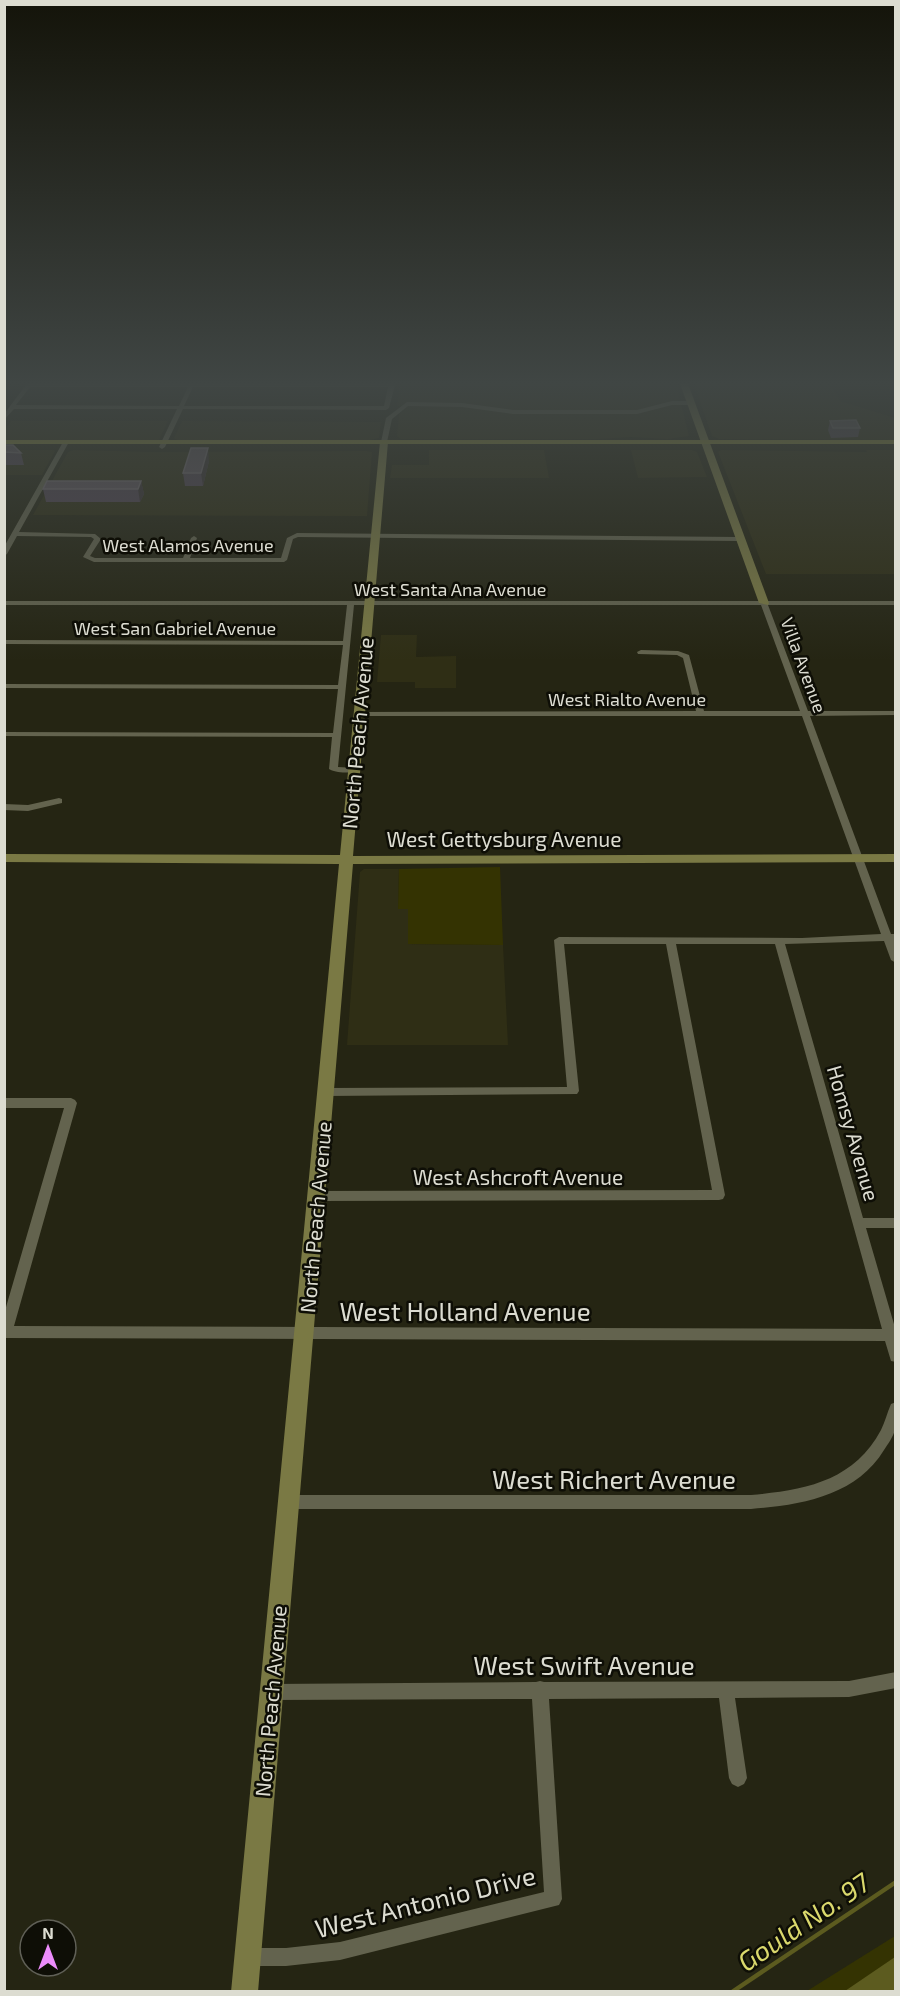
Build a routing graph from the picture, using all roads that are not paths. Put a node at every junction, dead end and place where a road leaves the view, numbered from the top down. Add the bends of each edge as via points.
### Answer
1 (49, 474) edge
2 (381, 474) edge
3 (716, 474) edge
4 (16, 534) junction
5 (376, 536) junction
6 (194, 538) dead end
7 (739, 538) junction
8 (4, 554) edge
9 (186, 560) junction
10 (4, 603) edge
11 (764, 603) junction
12 (896, 603) edge
13 (351, 604) junction
14 (368, 604) junction
15 (4, 642) edge
16 (346, 643) junction
17 (641, 652) dead end
18 (4, 686) edge
19 (342, 687) junction
20 (896, 713) edge
21 (359, 714) junction
22 (701, 714) junction
23 (804, 714) junction
24 (4, 734) edge
25 (336, 735) junction
26 (353, 770) junction
27 (59, 801) dead end
28 (4, 807) edge
29 (4, 858) edge
30 (858, 858) junction
31 (896, 858) edge
32 (346, 860) junction
33 (891, 937) edge
34 (670, 941) junction
35 (779, 941) junction
36 (896, 960) edge
37 (326, 1092) junction
38 (4, 1103) edge
39 (317, 1196) junction
40 (860, 1223) junction
41 (896, 1223) edge
42 (5, 1332) edge
43 (304, 1335) junction
44 (890, 1335) junction
45 (896, 1356) edge
46 (896, 1409) edge
47 (289, 1502) junction
48 (896, 1680) edge
49 (540, 1689) junction
50 (726, 1689) junction
51 (271, 1692) junction
52 (738, 1778) dead end
53 (247, 1957) junction
54 (244, 1992) edge

1 - 4 street
2 - 5 main road, North Peach Avenue
3 - 7 main road, Villa Avenue
4 - 8 street
4 - 9 street, West Alamos Avenue via 93,535 98,539 87,560
5 - 7 street, West Alamos Avenue
5 - 9 street, West Alamos Avenue via 292,536 284,560
5 - 14 main road, North Peach Avenue
6 - 9 street
7 - 11 main road, Villa Avenue
10 - 13 street, West Santa Ana Avenue
11 - 12 street, West Santa Ana Avenue
11 - 14 street, West Santa Ana Avenue
11 - 23 street, Villa Avenue
13 - 14 street, West Santa Ana Avenue
13 - 16 street
14 - 21 main road, North Peach Avenue
15 - 16 street, West San Gabriel Avenue
16 - 19 street
17 - 22 street via 678,653 686,657
18 - 19 street
19 - 25 street
20 - 23 street, West Rialto Avenue
21 - 22 street, West Rialto Avenue
21 - 26 main road, North Peach Avenue
22 - 23 street, West Rialto Avenue
23 - 30 street, Villa Avenue
24 - 25 street
25 - 26 street via 333,769
26 - 32 main road, North Peach Avenue
27 - 28 street via 28,808
29 - 32 main road, West Gettysburg Avenue
30 - 31 main road, West Gettysburg Avenue
30 - 32 main road, West Gettysburg Avenue
30 - 33 street, Villa Avenue
32 - 37 main road, North Peach Avenue
33 - 35 street
33 - 36 street, Villa Avenue
34 - 35 street
34 - 37 street via 559,940 573,1091
34 - 39 street, West Ashcroft Avenue via 719,1195
35 - 40 street, Homsy Avenue
37 - 39 main road, North Peach Avenue
38 - 42 street via 71,1103
39 - 43 main road, North Peach Avenue
40 - 41 street
40 - 44 street, Homsy Avenue
42 - 43 street, West Holland Avenue
43 - 44 street, West Holland Avenue
43 - 47 main road, North Peach Avenue
44 - 45 street
46 - 47 street, West Richert Avenue via 884,1441 861,1469 826,1490 788,1500
47 - 51 main road, North Peach Avenue
48 - 50 street, West Swift Avenue via 849,1689
49 - 50 street, West Swift Avenue
49 - 51 street, West Swift Avenue
49 - 53 street, West Antonio Drive via 553,1899 340,1951
50 - 52 street
51 - 53 main road, North Peach Avenue
53 - 54 main road, North Peach Avenue

